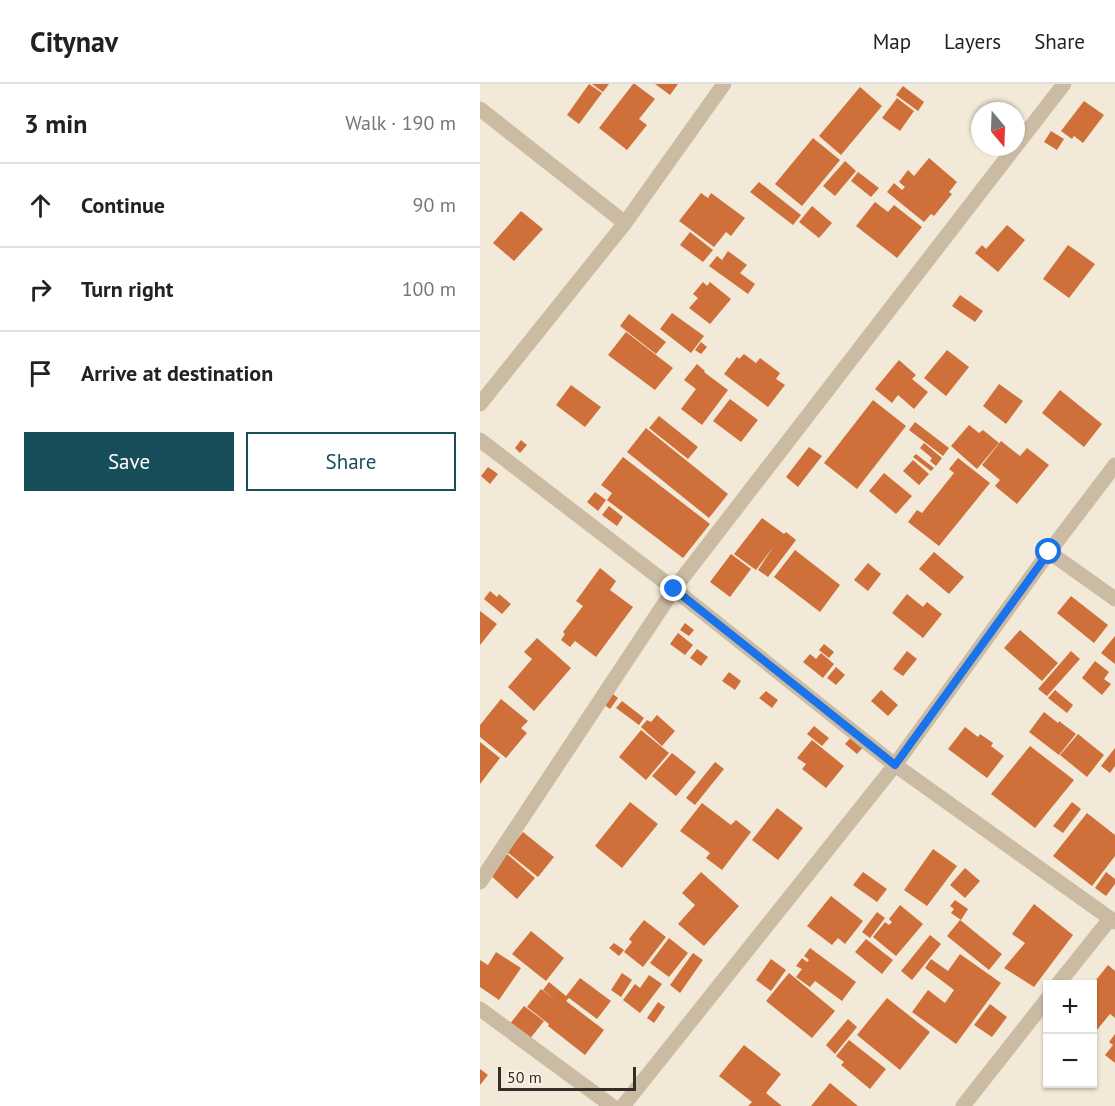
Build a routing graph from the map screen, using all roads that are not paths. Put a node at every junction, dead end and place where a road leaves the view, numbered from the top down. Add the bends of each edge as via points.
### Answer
1 (724, 84) edge
2 (1064, 84) edge
3 (480, 109) edge
4 (1025, 133) edge
5 (1007, 156) edge
6 (625, 223) junction
7 (480, 404) edge
8 (480, 440) edge
9 (1115, 465) edge
10 (1049, 552) junction
11 (674, 589) junction
12 (1115, 599) edge
13 (895, 765) junction
14 (480, 882) edge
15 (1113, 920) edge
16 (1062, 980) edge
17 (1043, 1004) edge
18 (480, 1009) edge
19 (612, 1106) edge
20 (623, 1106) edge
21 (963, 1106) edge

1 - 6 street
2 - 4 street
3 - 6 street
5 - 11 street
6 - 7 street
8 - 11 street
9 - 10 street
10 - 12 street
10 - 13 street
11 - 13 street
11 - 14 street
13 - 15 street
13 - 20 street
15 - 16 street
17 - 21 street
18 - 19 street

